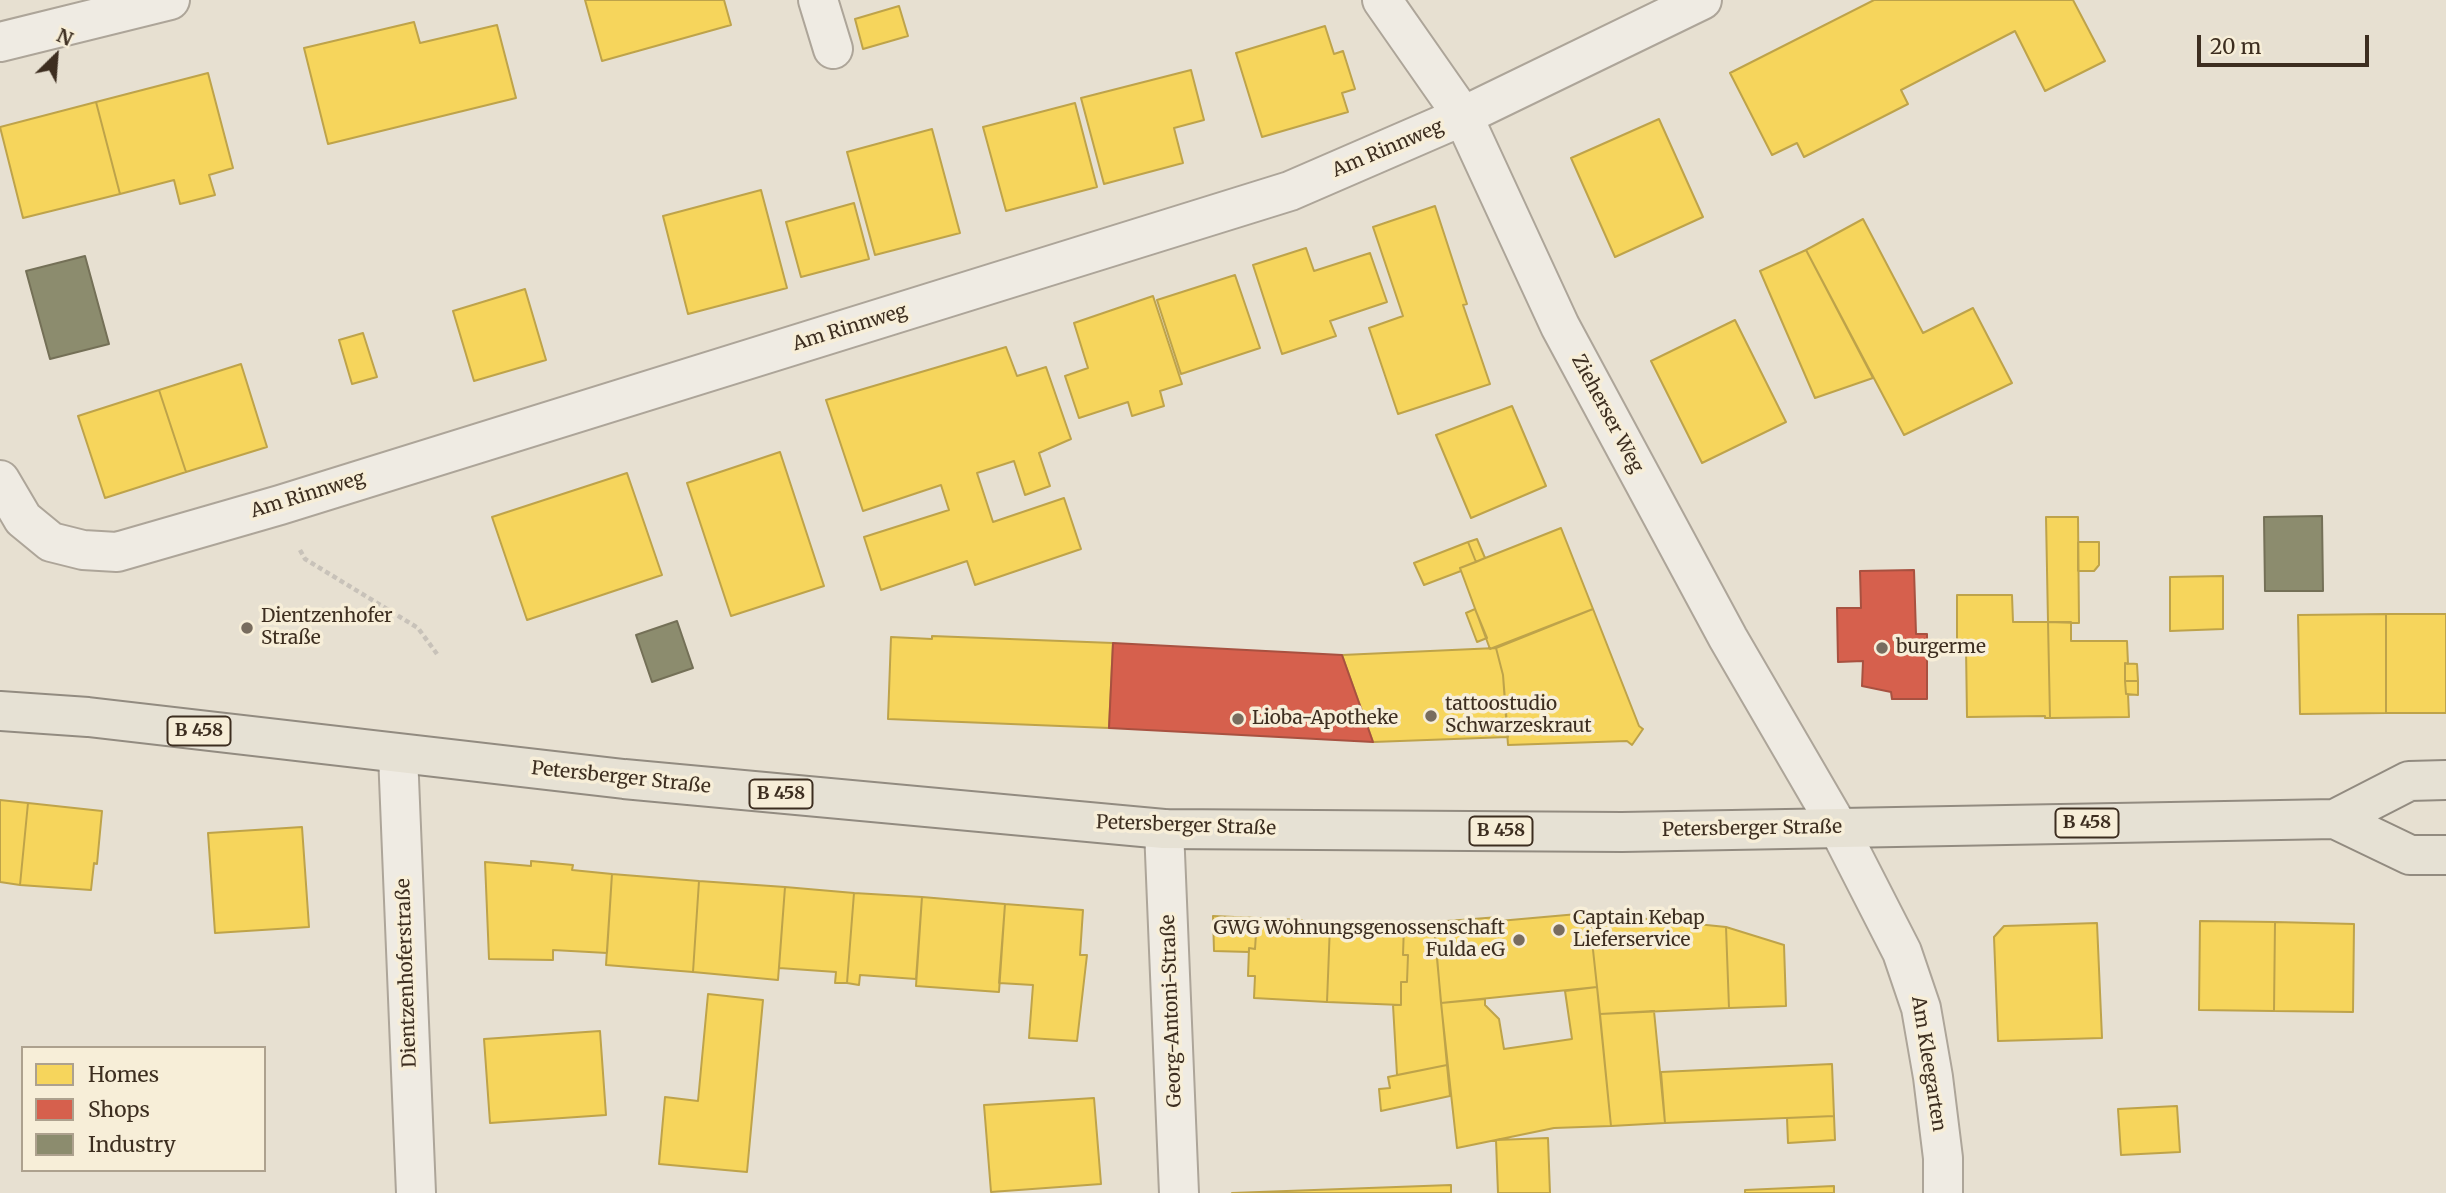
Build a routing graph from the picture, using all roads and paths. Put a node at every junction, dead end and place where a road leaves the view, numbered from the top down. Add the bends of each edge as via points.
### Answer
1 (170, 0) edge
2 (818, 0) edge
3 (1382, 0) edge
4 (1702, 0) edge
5 (0, 42) edge
6 (833, 49) dead end
7 (1463, 116) junction
8 (0, 480) edge
9 (295, 542) dead end
10 (437, 654) dead end
11 (0, 711) edge
12 (398, 754) junction
13 (2446, 780) edge
14 (2335, 819) junction
15 (1838, 827) junction
16 (1164, 829) junction
17 (2446, 855) edge
18 (416, 1193) edge
19 (1179, 1193) edge
20 (1943, 1193) edge

1 - 5 street
2 - 6 street
3 - 7 street, Zieherser Weg
4 - 7 street, Am Rinnweg
7 - 8 street, Am Rinnweg via 1290,191 117,552 51,542 23,519
7 - 15 street, Zieherser Weg via 1560,326 1728,638
9 - 10 path via 305,559 418,628
11 - 12 main road, Petersberger Straße / B 458
12 - 16 main road, Petersberger Straße / B 458
12 - 18 street, Dientzenhoferstraße
13 - 14 main road, Petersberger Straße / B 458 via 2409,781
14 - 15 main road, Petersberger Straße / B 458
14 - 17 main road, Petersberger Straße / B 458 via 2410,855
15 - 16 main road, Petersberger Straße / B 458 via 1622,832
15 - 20 street, Am Kleegarten via 1902,952 1921,1008 1943,1158
16 - 19 street, Georg-Antoni-Straße

